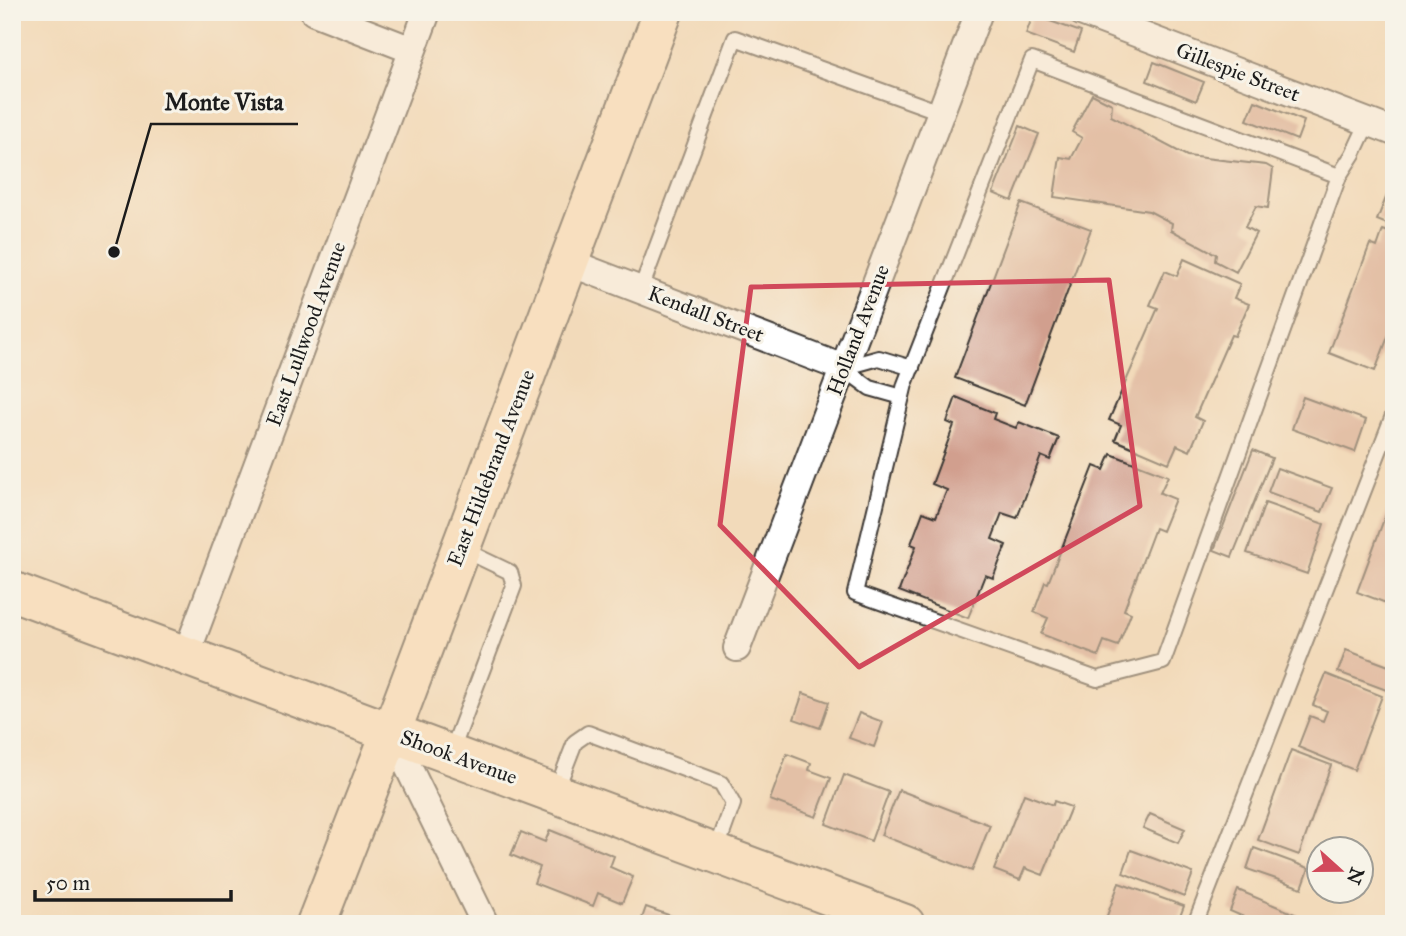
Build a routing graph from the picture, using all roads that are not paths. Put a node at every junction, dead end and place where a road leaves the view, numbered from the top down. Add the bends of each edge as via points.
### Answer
1 (314, 12) edge
2 (426, 12) edge
3 (663, 12) edge
4 (979, 12) edge
5 (1082, 12) edge
6 (412, 50) junction
7 (940, 112) junction
8 (1368, 122) junction
9 (1394, 132) edge
10 (1339, 176) junction
11 (568, 262) junction
12 (642, 289) junction
13 (843, 368) junction
14 (912, 368) junction
15 (902, 397) junction
16 (1394, 413) edge
17 (461, 548) junction
18 (12, 591) edge
19 (737, 648) dead end
20 (186, 655) junction
21 (391, 732) junction
22 (450, 754) junction
23 (555, 792) junction
24 (715, 853) junction
25 (316, 924) edge
26 (485, 924) edge
27 (905, 924) edge
28 (1195, 924) edge

1 - 6 street
2 - 6 street, East Lullwood Avenue
3 - 11 main road, East Hildebrand Avenue
4 - 7 street, Holland Avenue
5 - 8 street, Gillespie Street
6 - 20 street, East Lullwood Avenue
7 - 12 lane via 735,38
7 - 13 street, Holland Avenue
8 - 9 street, Gillespie Street
8 - 10 lane
10 - 14 lane via 1032,60
10 - 15 lane via 1163,662 1097,679 855,593
11 - 12 street, Kendall Street
11 - 17 main road, East Hildebrand Avenue
12 - 13 street, Kendall Street
13 - 14 lane via 879,358
13 - 15 lane via 870,388
13 - 19 street, Holland Avenue
14 - 15 lane
16 - 28 lane
17 - 21 main road, East Hildebrand Avenue
17 - 22 lane via 510,572 514,586
18 - 20 main road, Shook Avenue
20 - 21 main road, Shook Avenue
21 - 22 main road, Shook Avenue
21 - 25 main road, East Hildebrand Avenue
21 - 26 street
22 - 23 main road, Shook Avenue
23 - 24 main road, Shook Avenue
23 - 24 lane via 575,742 588,733 721,783 733,804
24 - 27 main road, Shook Avenue

